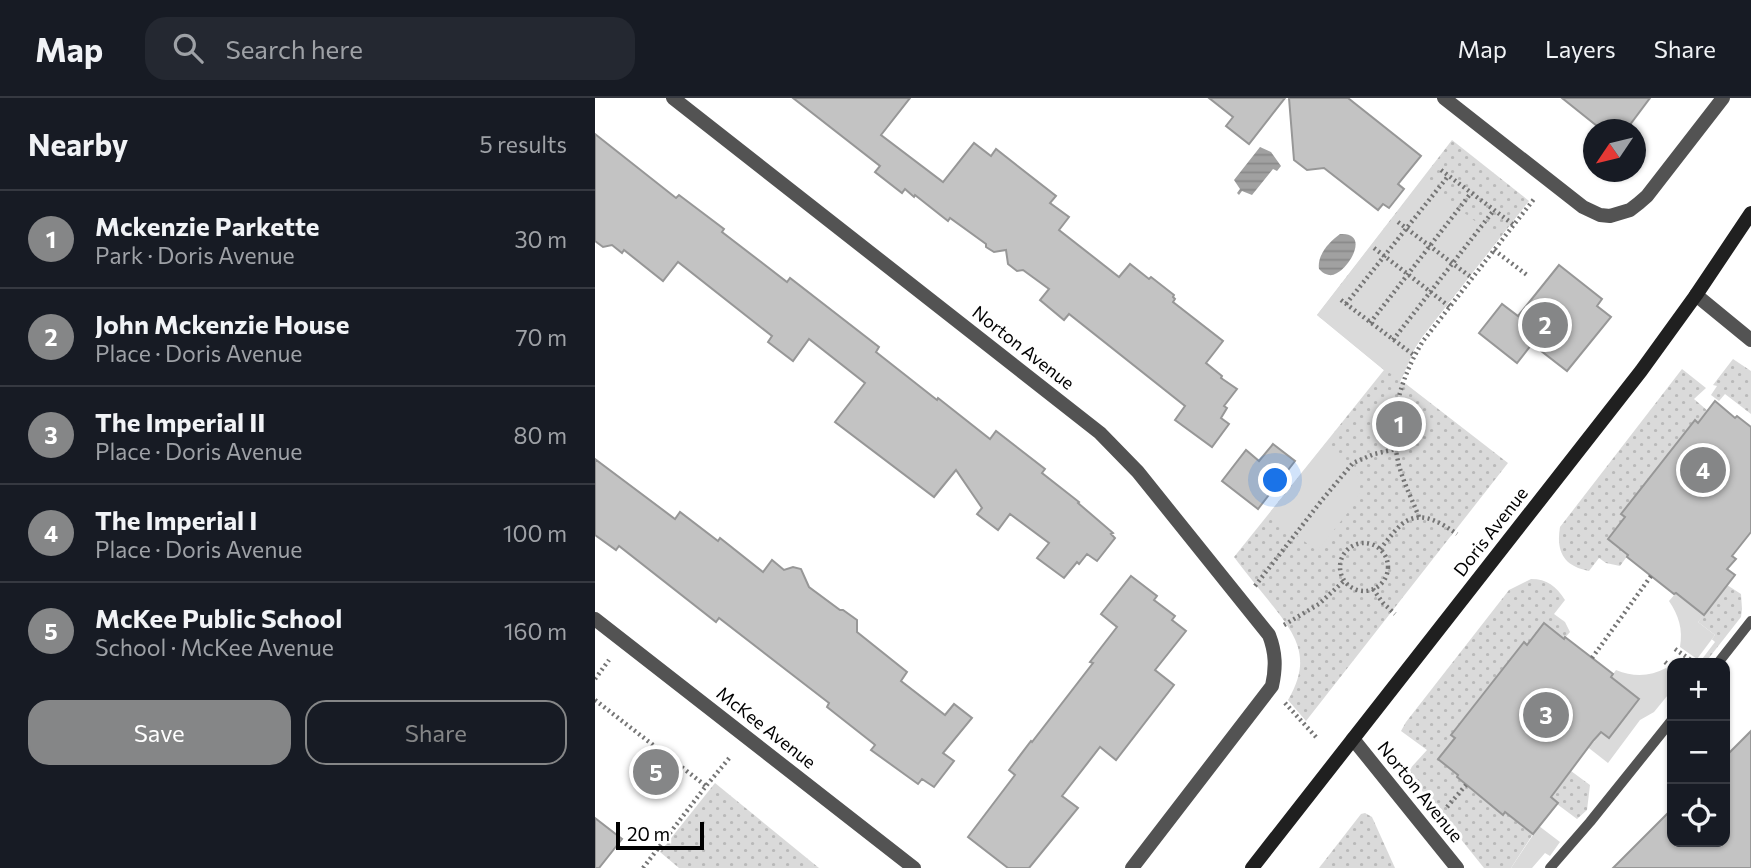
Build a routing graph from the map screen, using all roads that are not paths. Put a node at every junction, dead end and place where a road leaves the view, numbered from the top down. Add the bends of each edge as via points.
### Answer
1 (673, 98) edge
2 (1444, 98) edge
3 (1723, 98) edge
4 (1751, 213) edge
5 (1696, 295) junction
6 (1751, 340) edge
7 (595, 619) edge
8 (1751, 621) edge
9 (1722, 658) edge
10 (1671, 721) edge
11 (1353, 739) junction
12 (914, 868) edge
13 (1132, 868) edge
14 (1252, 868) edge
15 (1457, 868) edge
16 (1550, 868) edge

1 - 13 street, Norton Avenue via 1100,433 1138,472 1269,635 1275,660 1272,686
2 - 3 street via 1575,201 1610,216 1647,196
4 - 5 street, Doris Avenue
5 - 6 street
5 - 11 street, Doris Avenue
7 - 12 street, McKee Avenue
8 - 9 lane
10 - 16 lane
11 - 14 street, Doris Avenue
11 - 15 street, Norton Avenue

